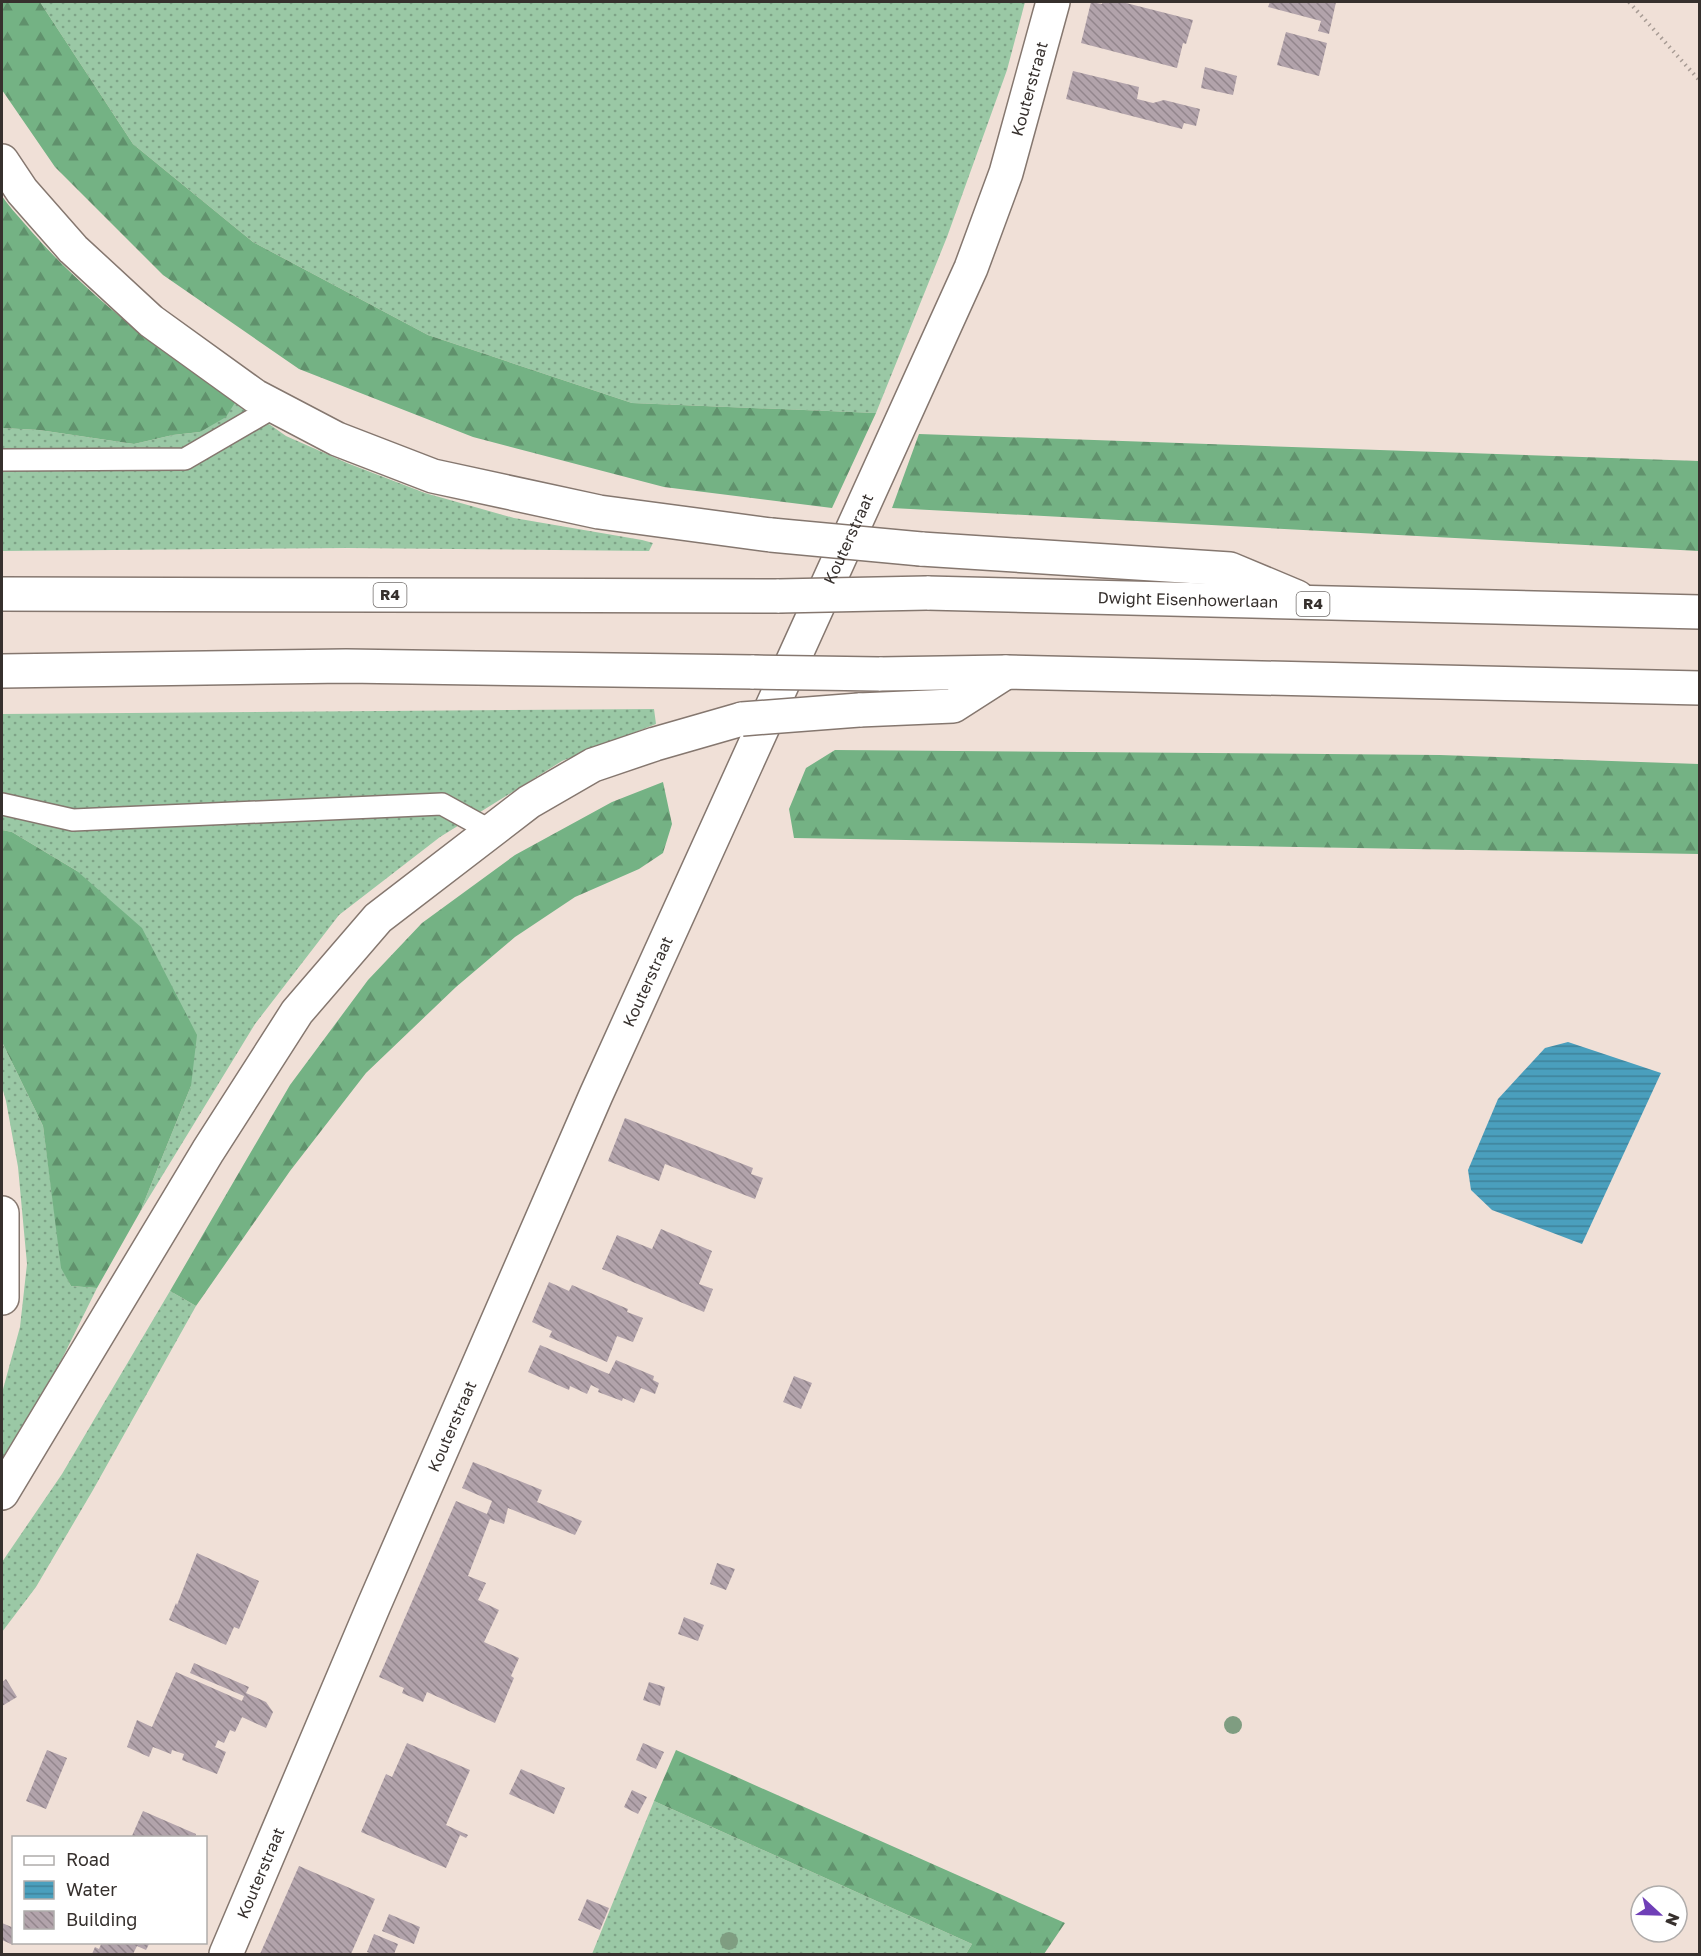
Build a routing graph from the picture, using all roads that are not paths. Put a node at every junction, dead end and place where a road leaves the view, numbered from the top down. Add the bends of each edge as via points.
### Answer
1 (1053, 2) edge
2 (2, 161) edge
3 (276, 406) junction
4 (2, 460) edge
5 (2, 594) edge
6 (1316, 604) junction
7 (1700, 612) edge
8 (2, 672) edge
9 (1006, 672) junction
10 (1700, 688) edge
11 (2, 804) edge
12 (491, 831) junction
13 (2, 1214) edge
14 (2, 1298) edge
15 (2, 1493) edge
16 (226, 1954) edge

1 - 16 main road, Kouterstraat via 1005,173 971,268 596,1095
2 - 3 main road via 22,191 73,249 151,321 255,396
3 - 4 lane via 185,459
3 - 6 main road, bridge via 337,439 433,476 599,512 771,535 921,549 1230,569
5 - 6 main road, Dwight Eisenhowerlaan / R4, bridge via 927,593
6 - 7 main road, Dwight Eisenhowerlaan / R4
8 - 9 main road, bridge via 346,666 879,674
9 - 10 main road
9 - 12 main road, bridge via 953,706 742,719 654,744 593,765 529,802
11 - 12 lane via 74,820 442,804
12 - 15 main road via 378,918 297,1012 208,1151
13 - 14 main road

